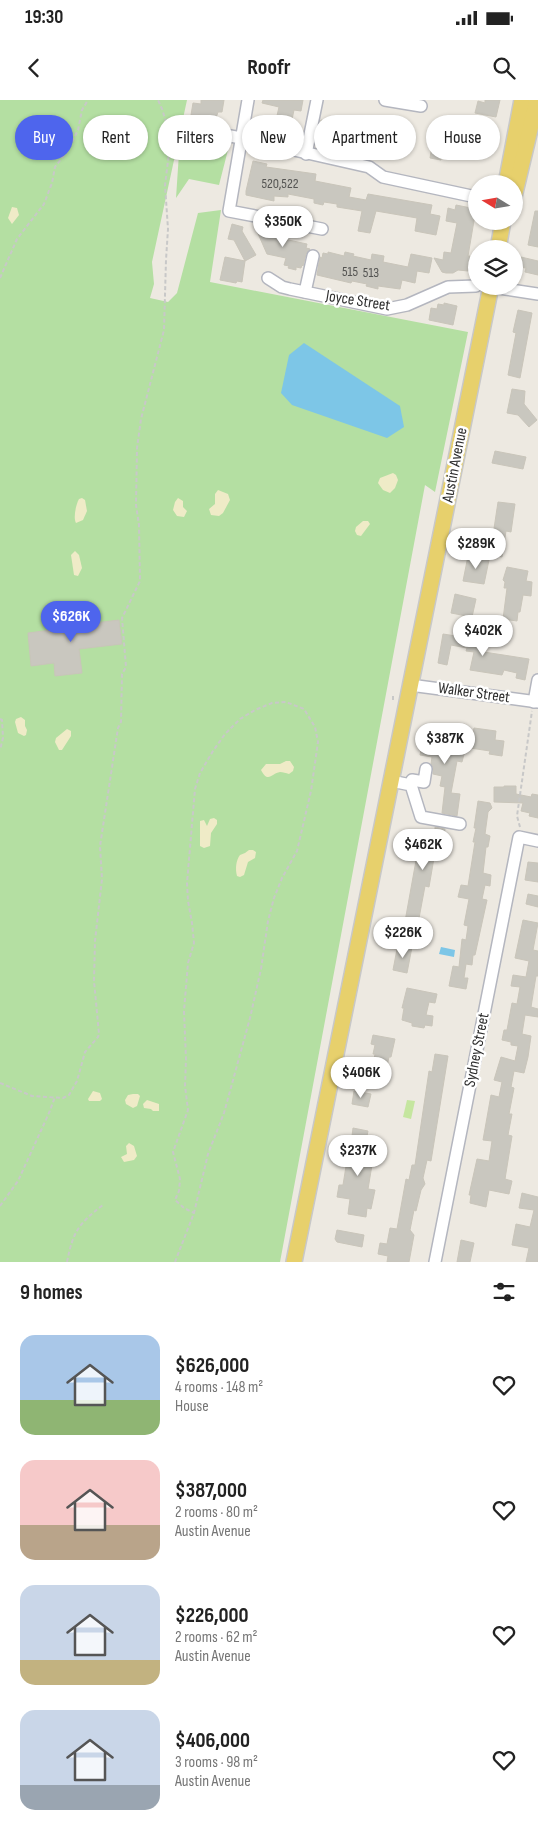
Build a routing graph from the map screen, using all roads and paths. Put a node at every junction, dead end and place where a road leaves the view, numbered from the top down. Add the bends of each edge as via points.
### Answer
1 (88, 100) edge
2 (158, 100) edge
3 (248, 100) edge
4 (317, 100) edge
5 (385, 100) edge
6 (522, 100) edge
7 (537, 100) edge
8 (421, 106) dead end
9 (232, 136) edge
10 (240, 138) junction
11 (306, 154) junction
12 (508, 175) edge
13 (519, 175) edge
14 (468, 195) edge
15 (322, 230) dead end
16 (313, 256) dead end
17 (0, 278) edge
18 (268, 278) dead end
19 (468, 286) edge
20 (523, 291) edge
21 (305, 292) junction
22 (538, 294) edge
23 (489, 295) edge
24 (538, 680) edge
25 (410, 685) junction
26 (393, 696) dead end
27 (393, 700) dead end
28 (536, 702) edge
29 (0, 719) edge
30 (0, 750) edge
31 (426, 769) dead end
32 (391, 781) junction
33 (411, 785) junction
34 (460, 824) dead end
35 (519, 837) junction
36 (538, 841) edge
37 (0, 1083) edge
38 (55, 1097) junction
39 (103, 1205) dead end
40 (0, 1206) edge
41 (194, 1213) junction
42 (67, 1262) edge
43 (175, 1262) edge
44 (294, 1262) edge
45 (435, 1262) edge

1 - 17 path via 68,150 55,167 44,204 17,240
2 - 38 path via 171,137 165,186 168,229 164,330 141,419 137,448 140,581 122,618 126,667 122,674 121,722 100,846 102,879 94,981 99,1034 85,1052 72,1091 62,1098
3 - 10 street
4 - 11 street
5 - 8 street
6 - 12 main road
7 - 13 main road
9 - 10 street
10 - 11 street
10 - 15 street via 229,211
11 - 14 street via 370,167 383,177
16 - 21 street
18 - 21 street, Joyce Street via 282,287
19 - 21 street, Joyce Street via 448,287 407,305 387,308
20 - 22 street
23 - 25 main road, Austin Avenue
24 - 28 street
25 - 28 street, Walker Street
25 - 32 main road, Austin Avenue
26 - 27 path
28 - 35 path via 517,816
29 - 30 path via 3,738
31 - 33 street via 424,782 412,780
32 - 33 street
32 - 44 main road, Austin Avenue
33 - 34 street via 421,817
35 - 36 street
35 - 45 street, Sydney Street
37 - 38 path via 32,1096
38 - 40 path via 18,1180
39 - 42 path via 76,1229
41 - 41 path via 208,1154 224,1113 250,1018 274,898 296,851 311,791 318,742 315,727 304,709 286,702 272,703 240,719 213,751 200,772 195,789 187,883 194,943 188,963 184,1011 188,1110 173,1152 180,1178 175,1200
41 - 43 path

